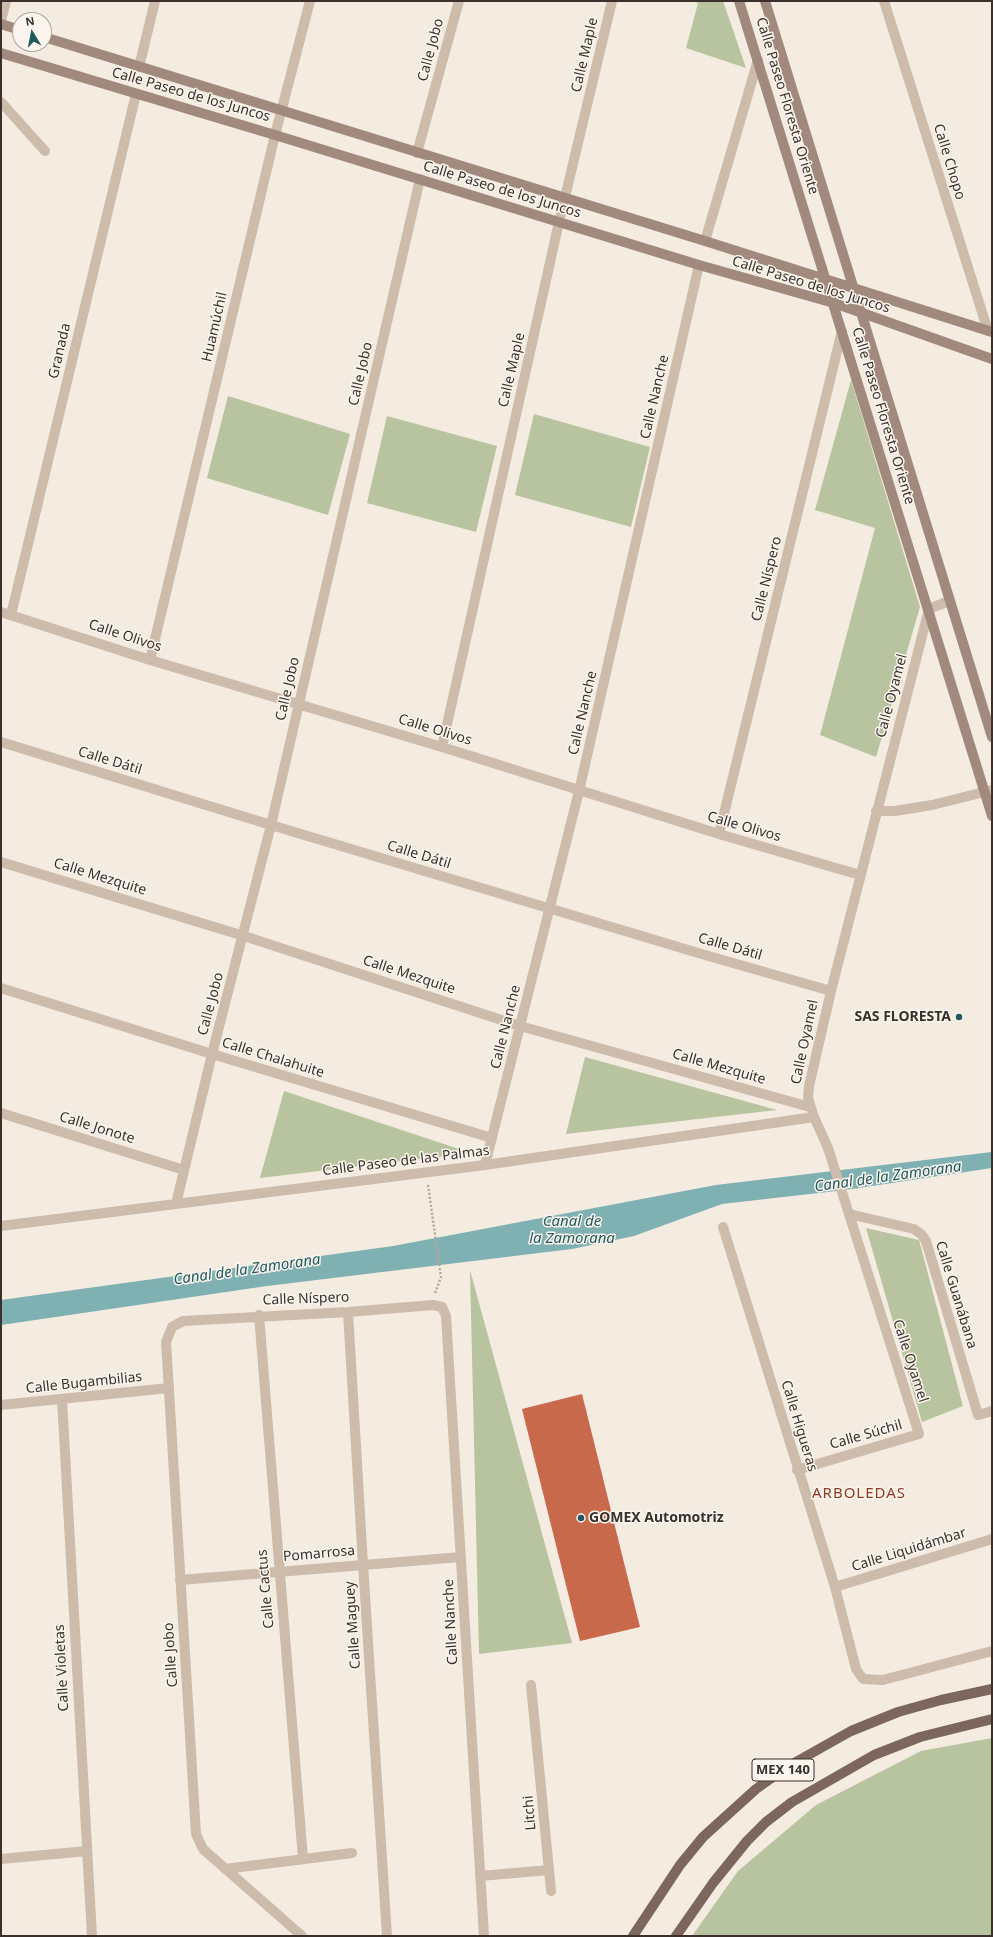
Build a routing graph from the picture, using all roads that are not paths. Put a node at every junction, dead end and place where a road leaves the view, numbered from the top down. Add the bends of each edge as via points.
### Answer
1 (6, 1) edge
2 (156, 1) edge
3 (310, 1) edge
4 (459, 1) edge
5 (612, 1) edge
6 (739, 1) edge
7 (765, 1) edge
8 (884, 1) edge
9 (1, 22) edge
10 (12, 27) edge
11 (52, 40) edge
12 (1, 53) edge
13 (758, 60) junction
14 (138, 67) junction
15 (136, 94) junction
16 (1, 102) edge
17 (282, 110) junction
18 (275, 135) junction
19 (45, 151) dead end
20 (417, 153) junction
21 (420, 179) junction
22 (566, 199) junction
23 (559, 222) junction
24 (705, 240) junction
25 (699, 265) junction
26 (826, 280) junction
27 (854, 288) junction
28 (834, 303) junction
29 (862, 314) junction
30 (842, 331) junction
31 (990, 332) edge
32 (992, 359) edge
33 (949, 601) junction
34 (929, 609) junction
35 (1, 612) edge
36 (11, 615) junction
37 (150, 660) junction
38 (300, 703) junction
39 (992, 738) edge
40 (1, 742) edge
41 (442, 747) junction
42 (579, 791) junction
43 (988, 791) edge
44 (876, 812) junction
45 (992, 816) edge
46 (271, 825) junction
47 (719, 834) junction
48 (1, 862) edge
49 (860, 875) junction
50 (550, 909) junction
51 (244, 936) junction
52 (1, 988) edge
53 (831, 991) junction
54 (520, 1026) junction
55 (212, 1054) junction
56 (810, 1107) junction
57 (1, 1113) edge
58 (814, 1117) junction
59 (492, 1138) junction
60 (485, 1165) junction
61 (184, 1170) junction
62 (176, 1204) junction
63 (849, 1214) junction
64 (1, 1226) edge
65 (723, 1227) dead end
66 (438, 1306) joint
67 (348, 1312) junction
68 (259, 1315) junction
69 (172, 1327) joint
70 (170, 1388) junction
71 (62, 1399) junction
72 (1, 1405) edge
73 (992, 1411) edge
74 (919, 1434) joint
75 (797, 1470) junction
76 (992, 1539) edge
77 (461, 1557) junction
78 (363, 1564) junction
79 (278, 1572) junction
80 (180, 1580) junction
81 (835, 1587) junction
82 (992, 1651) edge
83 (531, 1685) dead end
84 (992, 1689) edge
85 (992, 1719) edge
86 (87, 1851) junction
87 (352, 1853) dead end
88 (1, 1859) edge
89 (303, 1860) junction
90 (225, 1869) junction
91 (549, 1870) junction
92 (480, 1876) junction
93 (552, 1891) dead end
94 (92, 1936) edge
95 (302, 1936) edge
96 (387, 1936) edge
97 (484, 1936) edge
98 (634, 1936) edge
99 (676, 1936) edge

1 - 9 street
2 - 14 street
3 - 17 street, Huamúchil
4 - 20 street, Calle Jobo
5 - 22 street, Calle Maple
6 - 13 main road, Calle Paseo Floresta Oriente
7 - 27 main road, Calle Paseo Floresta Oriente
8 - 31 street, Calle Chopo
9 - 10 main road
11 - 14 main road, Calle Paseo de los Juncos
12 - 15 main road, Calle Paseo de los Juncos
13 - 24 street
13 - 26 main road, Calle Paseo Floresta Oriente
14 - 17 main road, Calle Paseo de los Juncos
15 - 18 main road, Calle Paseo de los Juncos
15 - 36 street, Granada
16 - 19 street
17 - 18 street, Huamúchil
17 - 20 main road, Calle Paseo de los Juncos
18 - 21 main road, Calle Paseo de los Juncos
18 - 37 street, Huamúchil
20 - 22 main road, Calle Paseo de los Juncos
21 - 23 main road, Calle Paseo de los Juncos
21 - 38 street, Calle Jobo
22 - 23 street, Calle Maple
22 - 24 main road, Calle Paseo de los Juncos
23 - 25 main road, Calle Paseo de los Juncos
23 - 41 street, Calle Maple
24 - 26 main road, Calle Paseo de los Juncos
25 - 28 main road, Calle Paseo de los Juncos
25 - 42 street, Calle Nanche
26 - 27 main road, Calle Paseo de los Juncos
26 - 28 main road, Calle Paseo Floresta Oriente
27 - 29 main road, Calle Paseo Floresta Oriente
27 - 31 main road, Calle Paseo de los Juncos
28 - 29 main road, Calle Paseo de los Juncos
28 - 30 main road, Calle Paseo Floresta Oriente
29 - 32 main road, Calle Paseo de los Juncos
29 - 33 main road, Calle Paseo Floresta Oriente
30 - 34 main road, Calle Paseo Floresta Oriente
30 - 47 street, Calle Níspero
33 - 34 street
33 - 39 main road, Calle Paseo Floresta Oriente
34 - 43 main road, Calle Paseo Floresta Oriente
34 - 44 street, Calle Oyamel
35 - 36 street, Calle Olivos
36 - 37 street, Calle Olivos
37 - 38 street, Calle Olivos
38 - 41 street, Calle Olivos
38 - 46 street, Calle Jobo
40 - 46 street, Calle Dátil
41 - 42 street, Calle Olivos
42 - 47 street, Calle Olivos
42 - 50 street, Calle Nanche
43 - 44 street via 932,805
43 - 45 main road, Calle Paseo Floresta Oriente
44 - 49 street, Calle Oyamel
46 - 50 street, Calle Dátil
46 - 51 street, Calle Jobo
47 - 49 street, Calle Olivos
48 - 51 street, Calle Mezquite
49 - 53 street, Calle Oyamel
50 - 53 street, Calle Dátil
50 - 54 street, Calle Nanche
51 - 54 street, Calle Mezquite
51 - 55 street, Calle Jobo
52 - 55 street, Calle Chalahuite
53 - 56 street, Calle Oyamel via 809,1086
54 - 56 street, Calle Mezquite
54 - 59 street, Calle Nanche
55 - 59 street, Calle Chalahuite
55 - 61 street, Calle Jobo
56 - 58 street, Calle Oyamel
57 - 61 street, Calle Jonote
58 - 60 street, Calle Paseo de las Palmas
58 - 63 street, Calle Oyamel via 824,1138
59 - 60 street, Calle Nanche
60 - 62 street, Calle Paseo de las Palmas
61 - 62 street, Calle Jobo
62 - 64 street, Calle Paseo de las Palmas
63 - 73 street, Calle Guanábana via 914,1229 922,1235 926,1241 978,1415
63 - 74 street, Calle Oyamel
65 - 75 street, Calle Higueras
66 - 67 street, Calle Níspero
66 - 77 street, Calle Nanche via 446,1316
67 - 68 street, Calle Níspero
67 - 78 street, Calle Maguey
68 - 69 street, Calle Níspero via 183,1321
68 - 79 street, Calle Cactus
69 - 70 street, Calle Jobo via 166,1342
70 - 71 street, Calle Bugambilias
70 - 80 street, Calle Jobo
71 - 72 street, Calle Bugambilias
71 - 86 street, Calle Violetas
74 - 75 street, Calle Súchil
75 - 81 street, Calle Higueras
76 - 81 street, Calle Liquidámbar
77 - 78 street, Pomarrosa
77 - 92 street, Calle Nanche
78 - 79 street, Pomarrosa
78 - 96 street, Calle Maguey
79 - 80 street, Pomarrosa
79 - 89 street, Calle Cactus
80 - 90 street, Calle Jobo via 196,1834 203,1849
81 - 82 street, Calle Higueras via 856,1668 863,1679 883,1680
83 - 91 street, Litchi
84 - 98 main road, MEX 140 via 898,1712 851,1731 787,1767 756,1789 703,1837 680,1865
85 - 99 main road, MEX 140 via 920,1737 874,1755 792,1802 747,1841
86 - 88 street
86 - 94 street, Calle Violetas
87 - 89 street
89 - 90 street
90 - 95 street, Calle Jobo
91 - 92 street
91 - 93 street, Litchi
92 - 97 street, Calle Nanche

